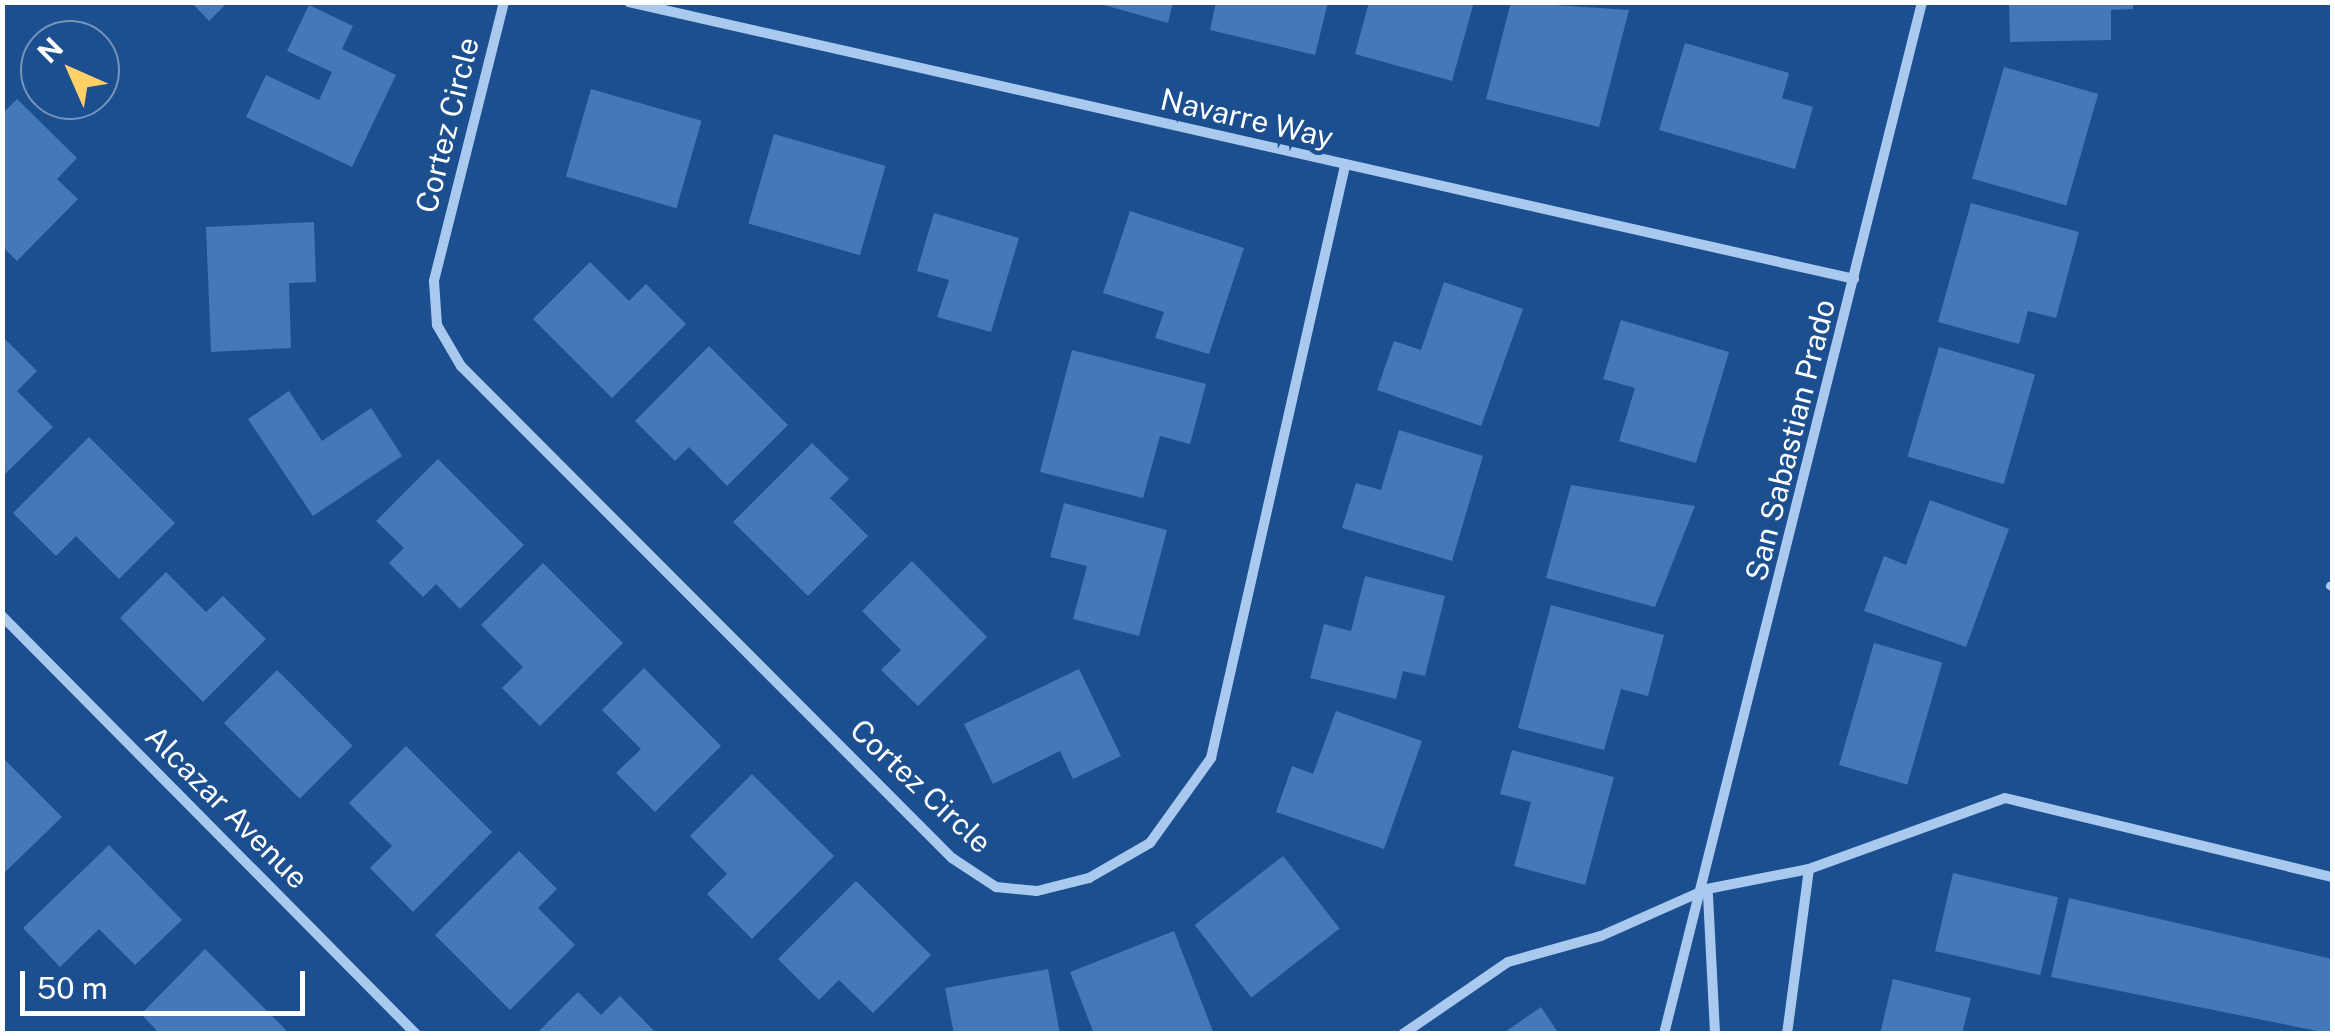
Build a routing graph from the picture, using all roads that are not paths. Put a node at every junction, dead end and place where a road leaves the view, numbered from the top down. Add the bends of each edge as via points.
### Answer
1 (504, 2) edge
2 (629, 2) edge
3 (1922, 2) edge
4 (1346, 166) junction
5 (1854, 279) junction
6 (2, 616) edge
7 (1809, 869) junction
8 (2332, 877) edge
9 (1708, 889) junction
10 (416, 1034) edge
11 (1403, 1034) edge
12 (1664, 1034) edge
13 (1715, 1034) edge
14 (1787, 1034) edge

1 - 4 street, Cortez Circle via 434,281 437,326 461,366 952,858 996,887 1037,891 1089,878 1134,852 1188,800 1212,758
2 - 4 street, Navarre Way
3 - 5 street, San Sabastian Prado
4 - 5 street, Navarre Way
5 - 9 street, San Sabastian Prado
6 - 10 street, Alcazar Avenue
7 - 8 street via 2005,798
7 - 9 street
7 - 14 street
9 - 11 street via 1601,936 1508,962
9 - 12 street, San Sabastian Prado
9 - 13 street, San Sabastian Prado

